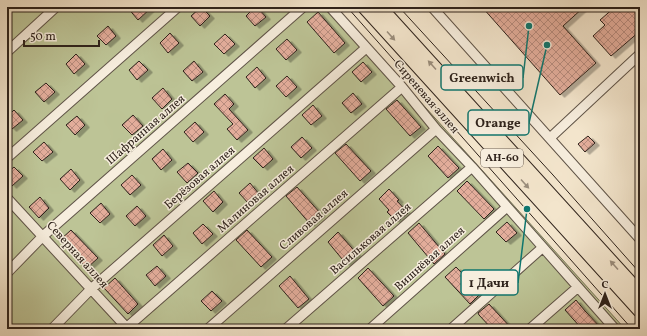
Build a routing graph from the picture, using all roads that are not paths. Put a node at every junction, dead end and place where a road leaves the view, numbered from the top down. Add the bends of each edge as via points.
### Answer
1 (56, 7) edge
2 (178, 7) edge
3 (303, 7) edge
4 (330, 7) edge
5 (365, 7) edge
6 (379, 7) edge
7 (432, 7) edge
8 (366, 48) junction
9 (7, 52) edge
10 (640, 54) edge
11 (402, 87) junction
12 (436, 129) junction
13 (550, 138) junction
14 (7, 158) edge
15 (472, 167) junction
16 (7, 198) edge
17 (506, 207) junction
18 (43, 236) junction
19 (640, 239) edge
20 (542, 248) junction
21 (7, 273) edge
22 (578, 287) junction
23 (91, 289) junction
24 (640, 294) edge
25 (640, 310) edge
26 (127, 328) edge
27 (52, 329) edge
28 (208, 329) edge
29 (286, 329) edge
30 (370, 329) edge
31 (451, 329) edge
32 (530, 329) edge
33 (615, 329) edge

1 - 9 street
2 - 14 street
3 - 18 street, Шафранная аллея
4 - 8 street, Сиреневая аллея
5 -> 25 main road, АН-60
24 -> 6 main road, АН-60
7 - 13 street
8 - 11 street, Сиреневая аллея
8 - 23 street, Берёзовая аллея
10 - 13 street
11 - 12 street, Сиреневая аллея
11 - 26 street, Малиновая аллея
12 - 15 street, Сиреневая аллея
12 - 28 street, Сливовая аллея
13 - 19 street
15 - 17 street, Сиреневая аллея
15 - 29 street, Васильковая аллея
16 - 18 street, Северная аллея
17 - 20 street, Сиреневая аллея
17 - 30 street, Вишнёвая аллея
18 - 21 street, Шафранная аллея
18 - 23 street, Северная аллея
20 - 22 street, Сиреневая аллея
20 - 31 street
22 - 32 street
22 - 33 street, Сиреневая аллея
23 - 26 street, Северная аллея
23 - 27 street, Берёзовая аллея

